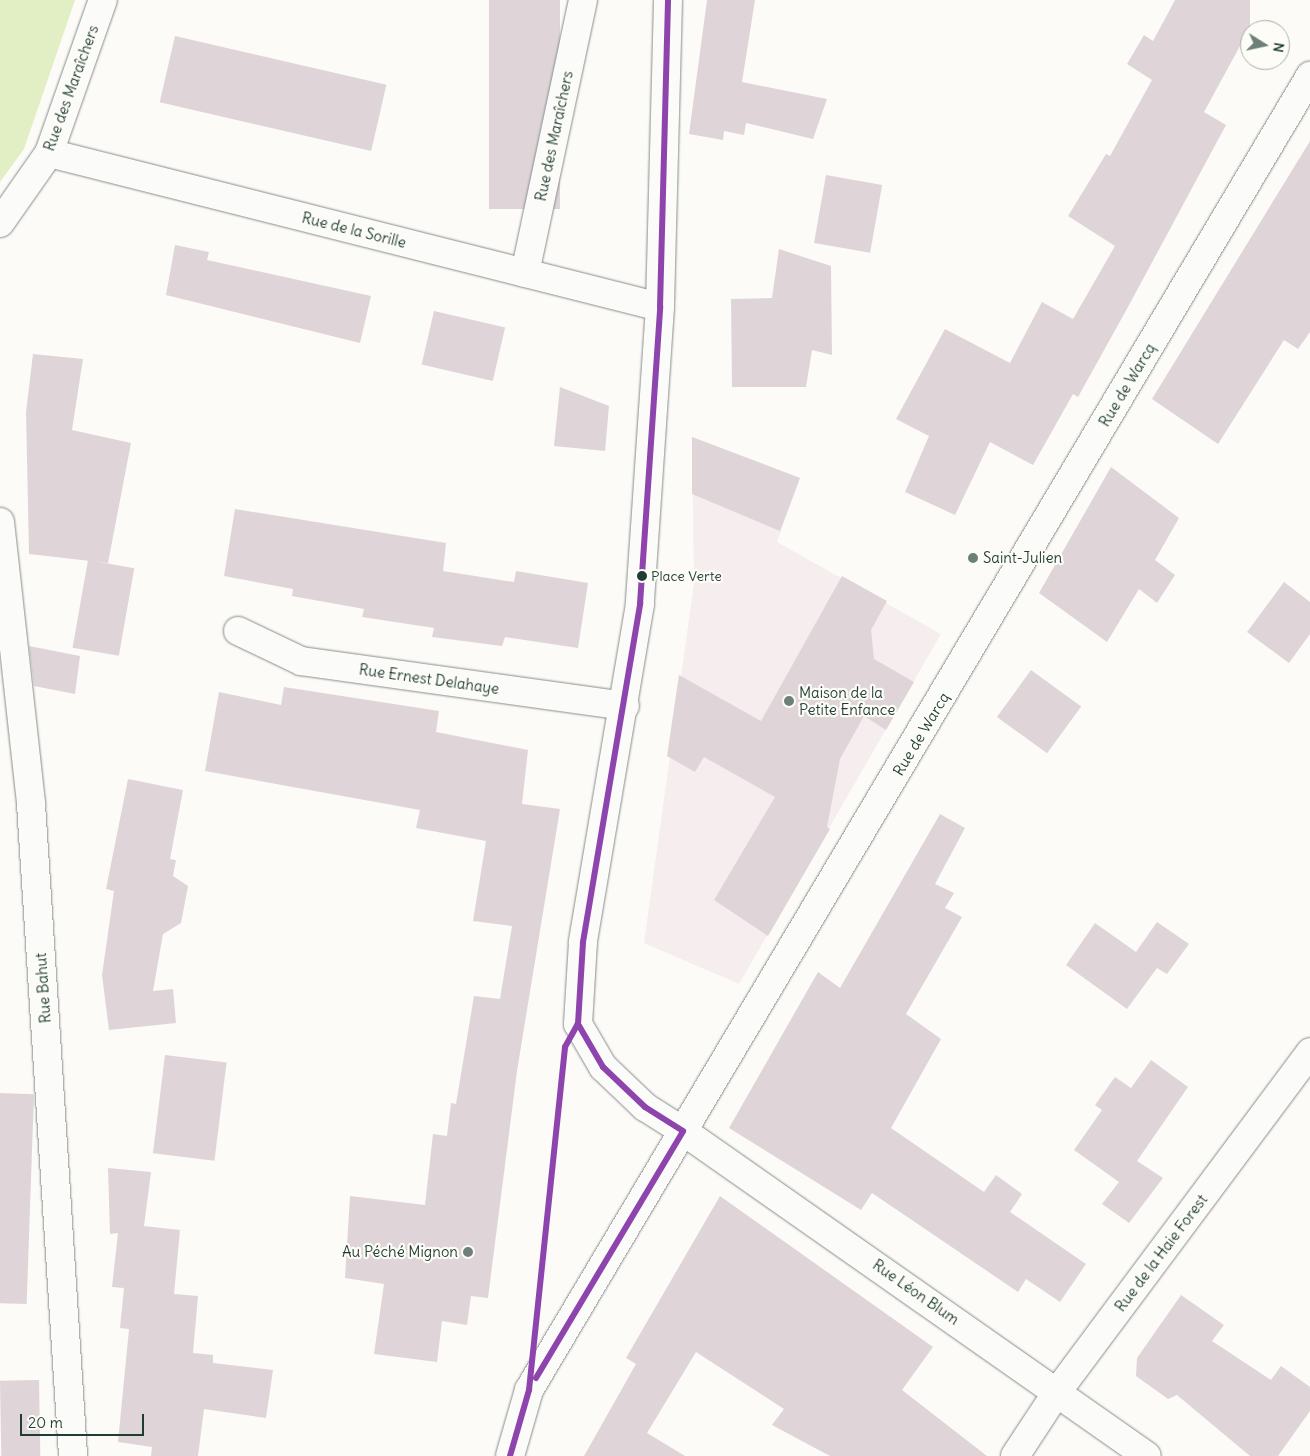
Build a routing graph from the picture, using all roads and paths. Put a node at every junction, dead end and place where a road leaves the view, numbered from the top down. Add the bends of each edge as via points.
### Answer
1 (103, 0) edge
2 (583, 0) edge
3 (668, 0) edge
4 (1310, 76) edge
5 (49, 153) junction
6 (0, 223) edge
7 (525, 273) junction
8 (660, 307) junction
9 (0, 522) edge
10 (238, 631) dead end
11 (625, 706) junction
12 (1310, 1052) edge
13 (683, 1131) junction
14 (1057, 1392) junction
15 (73, 1456) edge
16 (510, 1456) edge
17 (1015, 1456) edge
18 (1147, 1456) edge

1 - 5 street, Rue des Maraîchers
2 - 7 street, Rue des Maraîchers
3 - 8 street
4 - 13 street, Rue de Warcq
5 - 6 street, Rue des Maraîchers
5 - 7 street, Rue de la Sorille
7 - 8 street, Rue de la Sorille
8 - 11 street via 640,604
9 - 15 street, Rue Bahut via 31,804
10 - 11 street, Rue Ernest Delahaye via 301,661
11 - 13 street, Rue Léon Blum via 583,942 578,1024 603,1067 645,1107
12 - 14 street, Rue de la Haie Forest
13 - 14 street, Rue Léon Blum
13 - 16 street, Rue de Warcq via 529,1390
14 - 17 street, Rue de la Haie Forest
14 - 18 street, Rue Léon Blum

